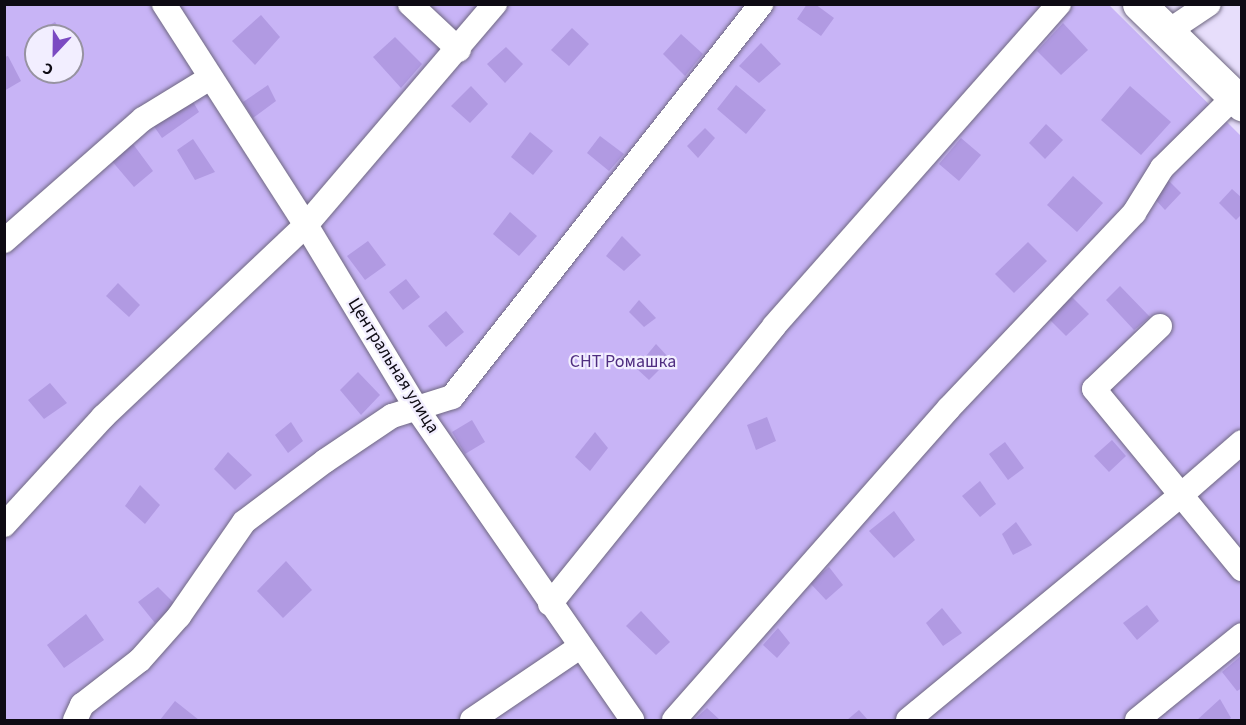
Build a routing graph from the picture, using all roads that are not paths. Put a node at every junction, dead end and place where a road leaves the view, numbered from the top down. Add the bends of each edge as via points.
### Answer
1 (164, 4) edge
2 (410, 4) edge
3 (495, 4) edge
4 (761, 4) edge
5 (1059, 4) edge
6 (1139, 4) edge
7 (1209, 4) edge
8 (1167, 32) junction
9 (459, 50) junction
10 (210, 78) junction
11 (1238, 101) edge
12 (306, 225) junction
13 (4, 241) edge
14 (1160, 326) dead end
15 (417, 409) junction
16 (1242, 442) edge
17 (1180, 496) junction
18 (4, 525) edge
19 (1242, 569) edge
20 (550, 604) junction
21 (1242, 635) edge
22 (580, 647) junction
23 (75, 720) edge
24 (472, 720) edge
25 (632, 720) edge
26 (674, 720) edge
27 (908, 720) edge
28 (1137, 720) edge

1 - 10 street, Центральная улица
2 - 9 street
3 - 9 street
4 - 15 street via 452,397
5 - 20 street via 774,326
6 - 8 main road
7 - 8 street
8 - 11 main road
9 - 12 street
10 - 12 street, Центральная улица
10 - 13 street via 143,119
11 - 26 street via 1162,168 1134,213 949,408
12 - 15 street, Центральная улица
12 - 18 street via 103,417
14 - 17 street via 1094,389
15 - 20 street, Центральная улица
15 - 23 street via 392,416 244,522 179,616 140,660 82,705
16 - 17 street
17 - 19 street
17 - 27 street
20 - 22 street, Центральная улица
21 - 28 street
22 - 24 street
22 - 25 street, Центральная улица

